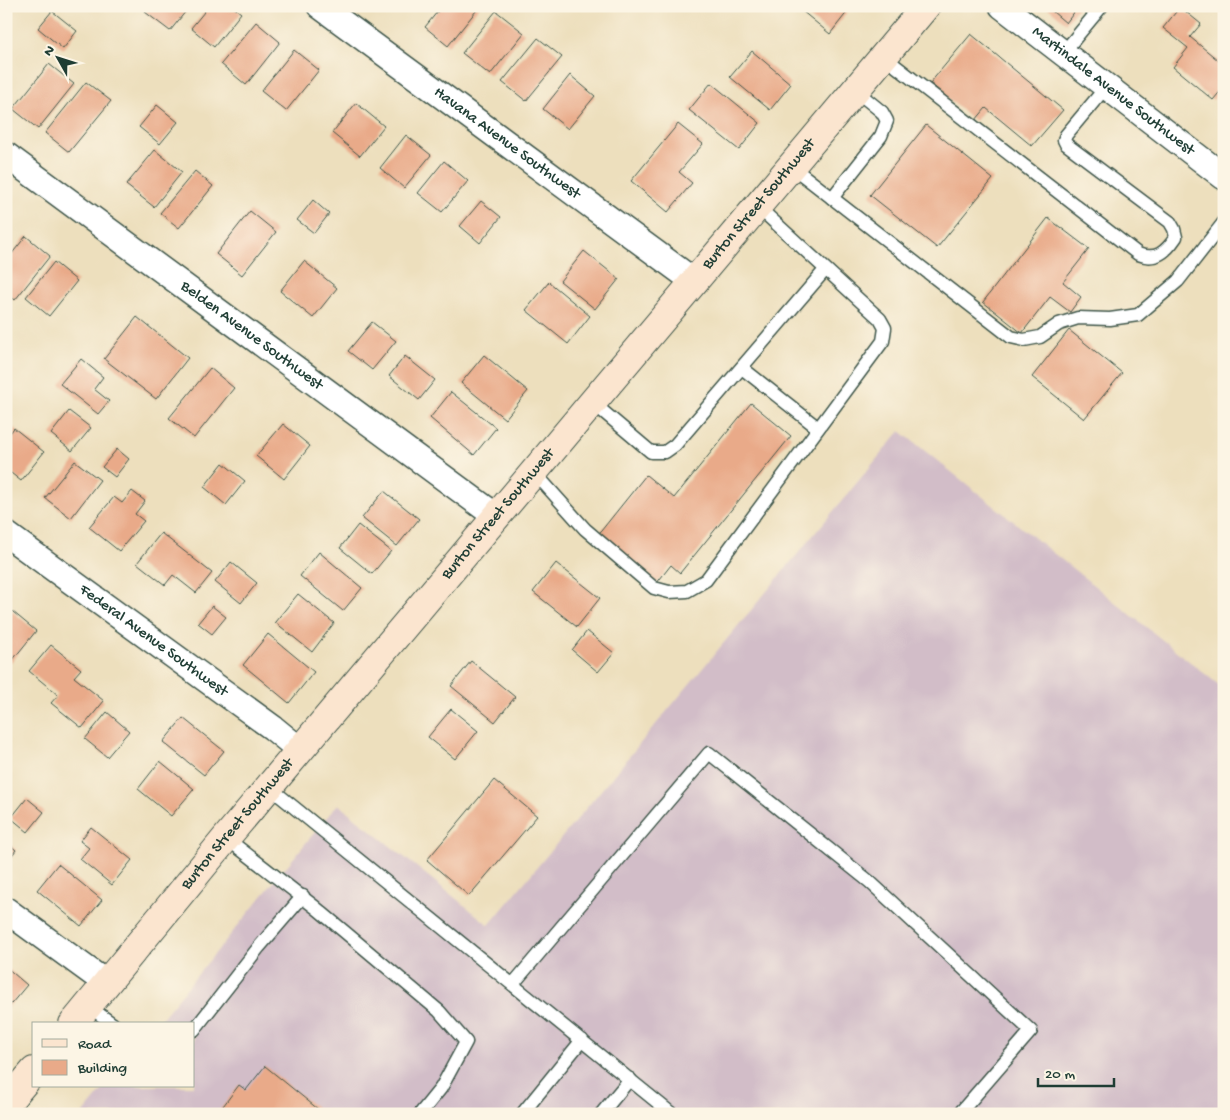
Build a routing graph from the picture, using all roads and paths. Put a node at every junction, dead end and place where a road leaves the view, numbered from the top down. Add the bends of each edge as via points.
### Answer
1 (320, 6) edge
2 (1002, 6) edge
3 (1102, 6) edge
4 (920, 8) edge
5 (1062, 53) junction
6 (884, 57) junction
7 (1106, 87) junction
8 (855, 90) junction
9 (6, 155) edge
10 (791, 166) junction
11 (1224, 177) edge
12 (832, 198) junction
13 (757, 206) junction
14 (1224, 222) edge
15 (825, 270) junction
16 (695, 282) junction
17 (742, 368) junction
18 (592, 403) junction
19 (818, 428) junction
20 (534, 472) junction
21 (497, 517) junction
22 (6, 534) edge
23 (300, 750) junction
24 (269, 787) junction
25 (226, 838) junction
26 (303, 896) junction
27 (6, 910) edge
28 (106, 983) junction
29 (512, 984) junction
30 (80, 1015) edge
31 (106, 1022) edge
32 (195, 1029) edge
33 (582, 1040) junction
34 (32, 1073) edge
35 (630, 1079) junction
36 (6, 1104) edge
37 (420, 1114) edge
38 (522, 1114) edge
39 (601, 1114) edge
40 (672, 1114) edge
41 (959, 1114) edge

1 - 16 street, Havana Avenue Southwest
2 - 5 street, Martindale Avenue Southwest
3 - 5 lane
4 - 6 main road, Burton Street Southwest
5 - 7 street, Martindale Avenue Southwest
6 - 7 lane via 1138,254 1161,255 1176,237 1170,222 1064,140
6 - 8 main road, Burton Street Southwest
7 - 11 street, Martindale Avenue Southwest
8 - 10 main road, Burton Street Southwest
8 - 12 lane via 882,112 887,121 881,136
9 - 21 street, Belden Avenue Southwest
10 - 12 lane
10 - 13 main road, Burton Street Southwest
12 - 14 lane via 1011,337 1024,340 1040,337 1059,324 1078,318 1138,315 1178,281
13 - 15 lane
13 - 16 main road, Burton Street Southwest
15 - 17 lane
15 - 19 lane via 880,319 885,328 884,341
16 - 18 main road, Burton Street Southwest
17 - 18 lane via 675,444 664,452 651,452
17 - 19 lane
18 - 20 main road, Burton Street Southwest
19 - 20 lane via 706,580 687,591 669,592 654,588 585,529
20 - 21 main road, Burton Street Southwest
21 - 23 main road, Burton Street Southwest
22 - 23 street, Federal Avenue Southwest
23 - 24 main road, Burton Street Southwest
24 - 25 main road, Burton Street Southwest
24 - 29 lane
25 - 26 lane
25 - 28 main road, Burton Street Southwest
26 - 32 lane
26 - 37 lane via 439,1011 466,1042 441,1088
27 - 28 street
28 - 30 main road, Burton Street Southwest
29 - 33 lane
29 - 41 lane via 709,753 870,882 1030,1031
30 - 31 lane
33 - 35 lane
33 - 38 lane
34 - 36 main road
35 - 39 lane
35 - 40 lane

